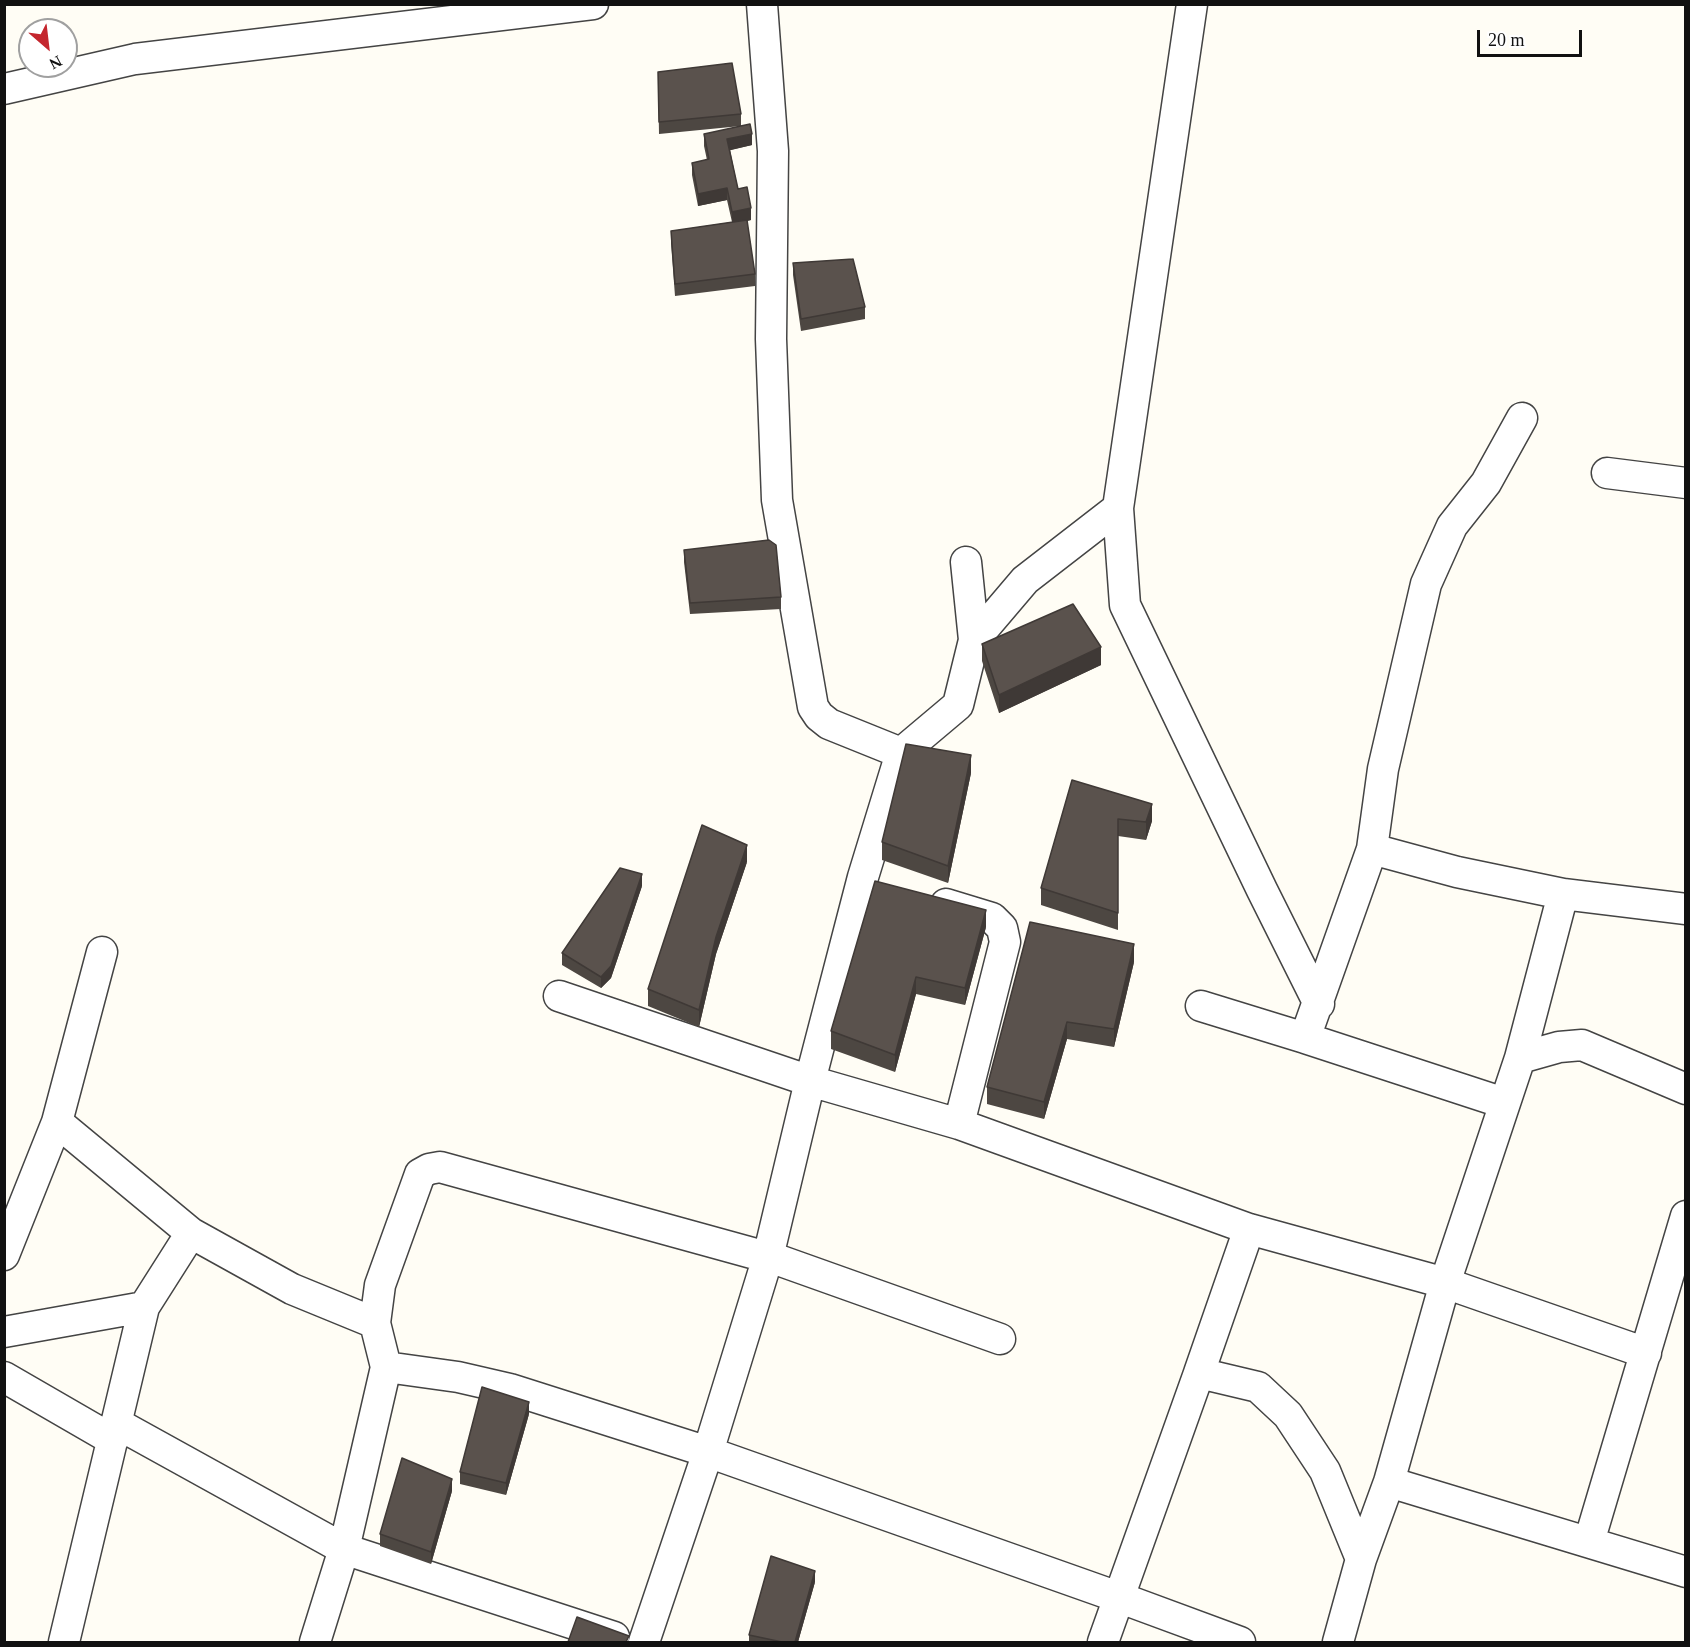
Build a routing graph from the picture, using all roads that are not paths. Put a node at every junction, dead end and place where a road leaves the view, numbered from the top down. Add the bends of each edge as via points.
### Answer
1 (592, 4) edge
2 (762, 4) edge
3 (1192, 4) edge
4 (421, 15) edge
5 (4, 89) edge
6 (1522, 418) dead end
7 (1607, 473) dead end
8 (1686, 483) edge
9 (1118, 508) junction
10 (966, 562) dead end
11 (975, 640) junction
12 (901, 753) junction
13 (1372, 849) junction
14 (917, 894) edge
15 (1563, 894) junction
16 (1686, 909) edge
17 (102, 952) dead end
18 (559, 996) dead end
19 (1319, 1004) junction
20 (1201, 1006) dead end
21 (1305, 1038) junction
22 (1520, 1058) junction
23 (810, 1081) junction
24 (1686, 1089) edge
25 (1504, 1103) junction
26 (57, 1122) junction
27 (959, 1124) junction
28 (1685, 1224) edge
29 (1249, 1229) junction
30 (191, 1233) junction
31 (4, 1255) edge
32 (768, 1257) junction
33 (1445, 1283) junction
34 (144, 1307) junction
35 (375, 1323) junction
36 (4, 1332) edge
37 (1000, 1339) dead end
38 (1646, 1353) junction
39 (386, 1367) junction
40 (1199, 1373) junction
41 (4, 1377) edge
42 (115, 1432) junction
43 (708, 1452) junction
44 (1389, 1482) junction
45 (1589, 1542) junction
46 (344, 1549) junction
47 (1362, 1559) junction
48 (1686, 1572) edge
49 (1118, 1597) junction
50 (64, 1642) edge
51 (315, 1642) edge
52 (631, 1642) edge
53 (644, 1642) edge
54 (1102, 1642) edge
55 (1240, 1642) edge
56 (1338, 1642) edge

1 - 4 street
2 - 12 street via 773,151 771,339 777,500 813,707 829,723
3 - 9 street
4 - 5 street via 135,59
6 - 13 street via 1486,483 1452,526 1426,584 1383,769
7 - 8 street
9 - 11 street via 1025,580
9 - 19 street via 1125,605
10 - 11 street
11 - 12 street via 958,705
12 - 23 street via 874,881
13 - 15 street
13 - 19 street
14 - 27 street via 992,918 1002,928 1005,942
15 - 16 street
15 - 22 street
17 - 26 street
18 - 23 street
19 - 21 street
20 - 21 street
21 - 25 street
22 - 24 street via 1582,1045
22 - 25 street
23 - 27 street
23 - 32 street
25 - 33 street
26 - 30 street
26 - 31 street
27 - 29 street
28 - 38 street
29 - 33 street
29 - 40 street
30 - 34 street
30 - 35 street via 292,1288
32 - 35 street via 440,1167 429,1168 420,1174 380,1286
32 - 37 street
32 - 43 street
33 - 38 street
33 - 44 street
34 - 36 street
34 - 42 street
35 - 39 street
38 - 45 street
39 - 43 street via 510,1389
39 - 46 street
40 - 47 street via 1258,1387 1287,1415 1325,1471
40 - 49 street
41 - 42 street
42 - 46 street
42 - 50 street
43 - 49 street
43 - 53 street
44 - 45 street
44 - 47 street
45 - 48 street
46 - 51 street
46 - 52 street
47 - 56 street
49 - 54 street
49 - 55 street

